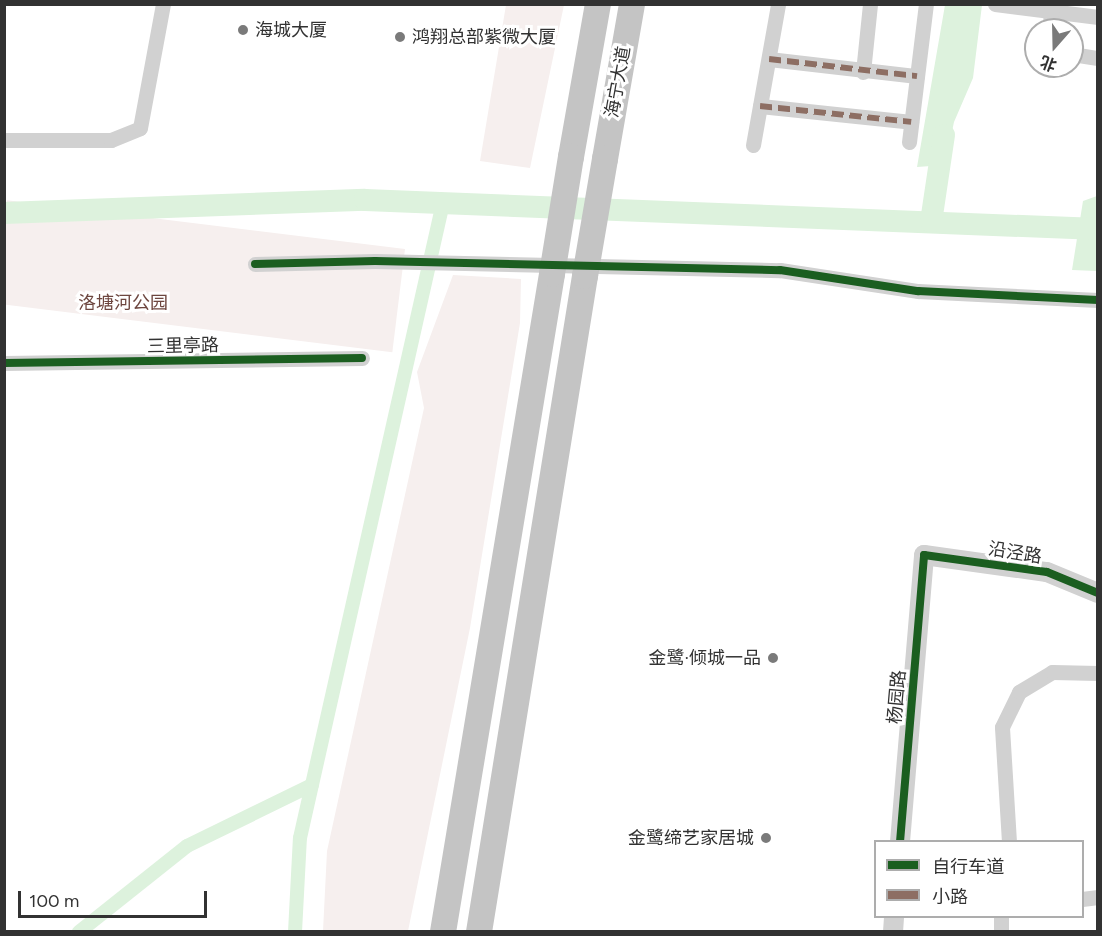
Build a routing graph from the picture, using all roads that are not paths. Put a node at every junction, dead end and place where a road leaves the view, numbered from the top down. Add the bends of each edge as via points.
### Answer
1 (163, 4) edge
2 (598, 4) edge
3 (632, 4) edge
4 (778, 4) edge
5 (870, 4) edge
6 (926, 4) edge
7 (995, 4) edge
8 (1052, 9) edge
9 (1098, 17) edge
10 (769, 59) junction
11 (863, 69) junction
12 (917, 76) junction
13 (760, 106) junction
14 (911, 122) junction
15 (4, 140) edge
16 (909, 142) dead end
17 (753, 145) dead end
18 (255, 264) dead end
19 (1098, 300) edge
20 (362, 358) dead end
21 (4, 363) edge
22 (924, 555) joint
23 (1098, 593) edge
24 (1098, 673) edge
25 (900, 840) edge
26 (1009, 840) edge
27 (443, 932) edge
28 (479, 932) edge

1 - 15 street via 140,128 111,140
2 - 27 highway, 海宁大道, bridge
3 - 28 highway, 海宁大道, bridge
4 - 10 street
5 - 11 street
6 - 12 street
7 - 8 street
8 - 9 street
10 - 11 street
10 - 13 street
11 - 12 street
12 - 14 street
13 - 14 street
13 - 17 street
14 - 16 street
18 - 19 street via 402,262 780,270 918,291
20 - 21 street, 三里亭路
22 - 23 street, 沿泾路 via 1047,572
22 - 25 street, 杨园路
24 - 26 street via 1052,672 1019,692 1002,727

